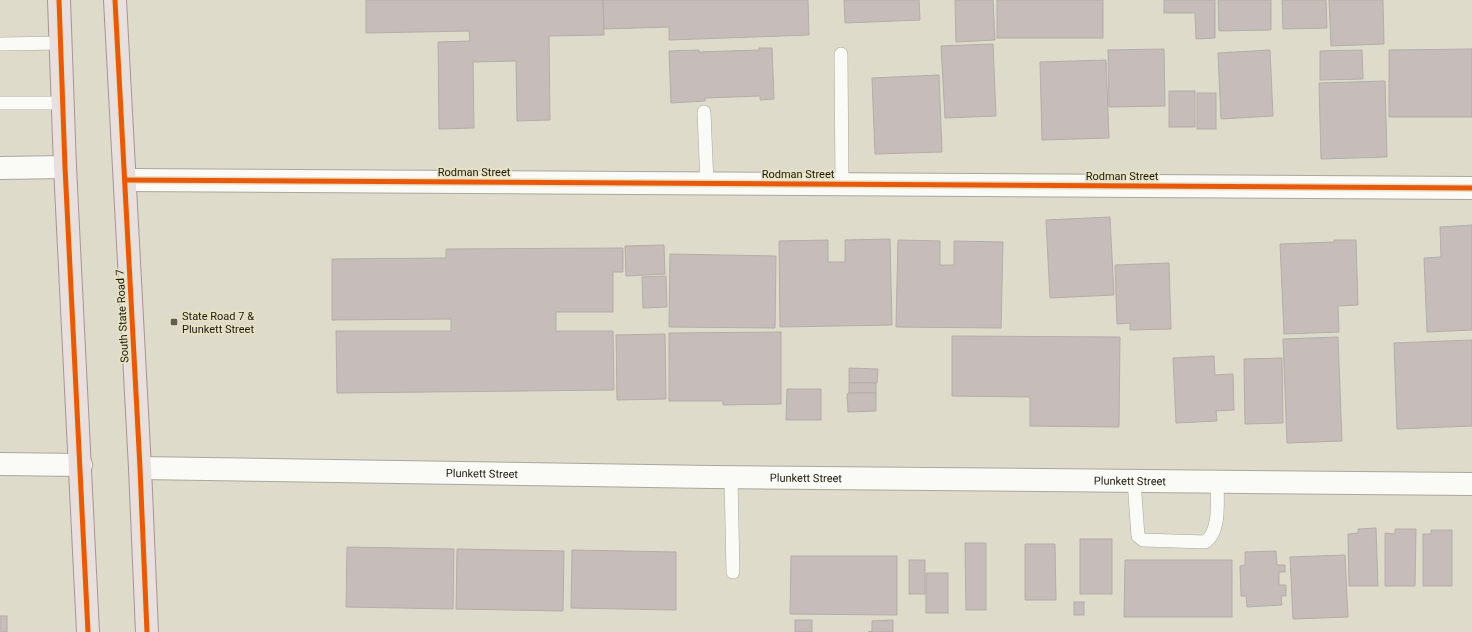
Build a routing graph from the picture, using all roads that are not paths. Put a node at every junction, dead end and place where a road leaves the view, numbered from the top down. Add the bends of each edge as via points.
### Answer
1 (59, 0) edge
2 (115, 0) edge
3 (61, 43) junction
4 (0, 44) edge
5 (840, 54) dead end
6 (62, 103) junction
7 (0, 104) edge
8 (704, 112) dead end
9 (0, 168) edge
10 (65, 168) junction
11 (125, 180) junction
12 (707, 184) junction
13 (842, 184) junction
14 (1472, 188) edge
15 (0, 464) edge
16 (81, 465) junction
17 (140, 468) junction
18 (731, 477) junction
19 (1134, 481) junction
20 (1217, 482) junction
21 (1472, 484) edge
22 (733, 572) dead end
23 (88, 632) edge
24 (147, 632) edge

1 - 3 main road
2 - 11 main road, South State Road 7
3 - 4 lane
3 - 6 main road
5 - 13 lane
6 - 7 lane
6 - 10 main road
8 - 12 lane
9 - 10 street
10 - 16 main road
11 - 12 street, Rodman Street
11 - 17 main road, South State Road 7
12 - 13 street, Rodman Street
13 - 14 street, Rodman Street
15 - 16 street
16 - 23 main road
17 - 18 street, Plunkett Street
17 - 24 main road, South State Road 7
18 - 19 street, Plunkett Street
18 - 22 lane
19 - 20 street, Plunkett Street
19 - 20 lane via 1138,536 1143,540 1205,542 1210,539 1217,518
20 - 21 street, Plunkett Street

